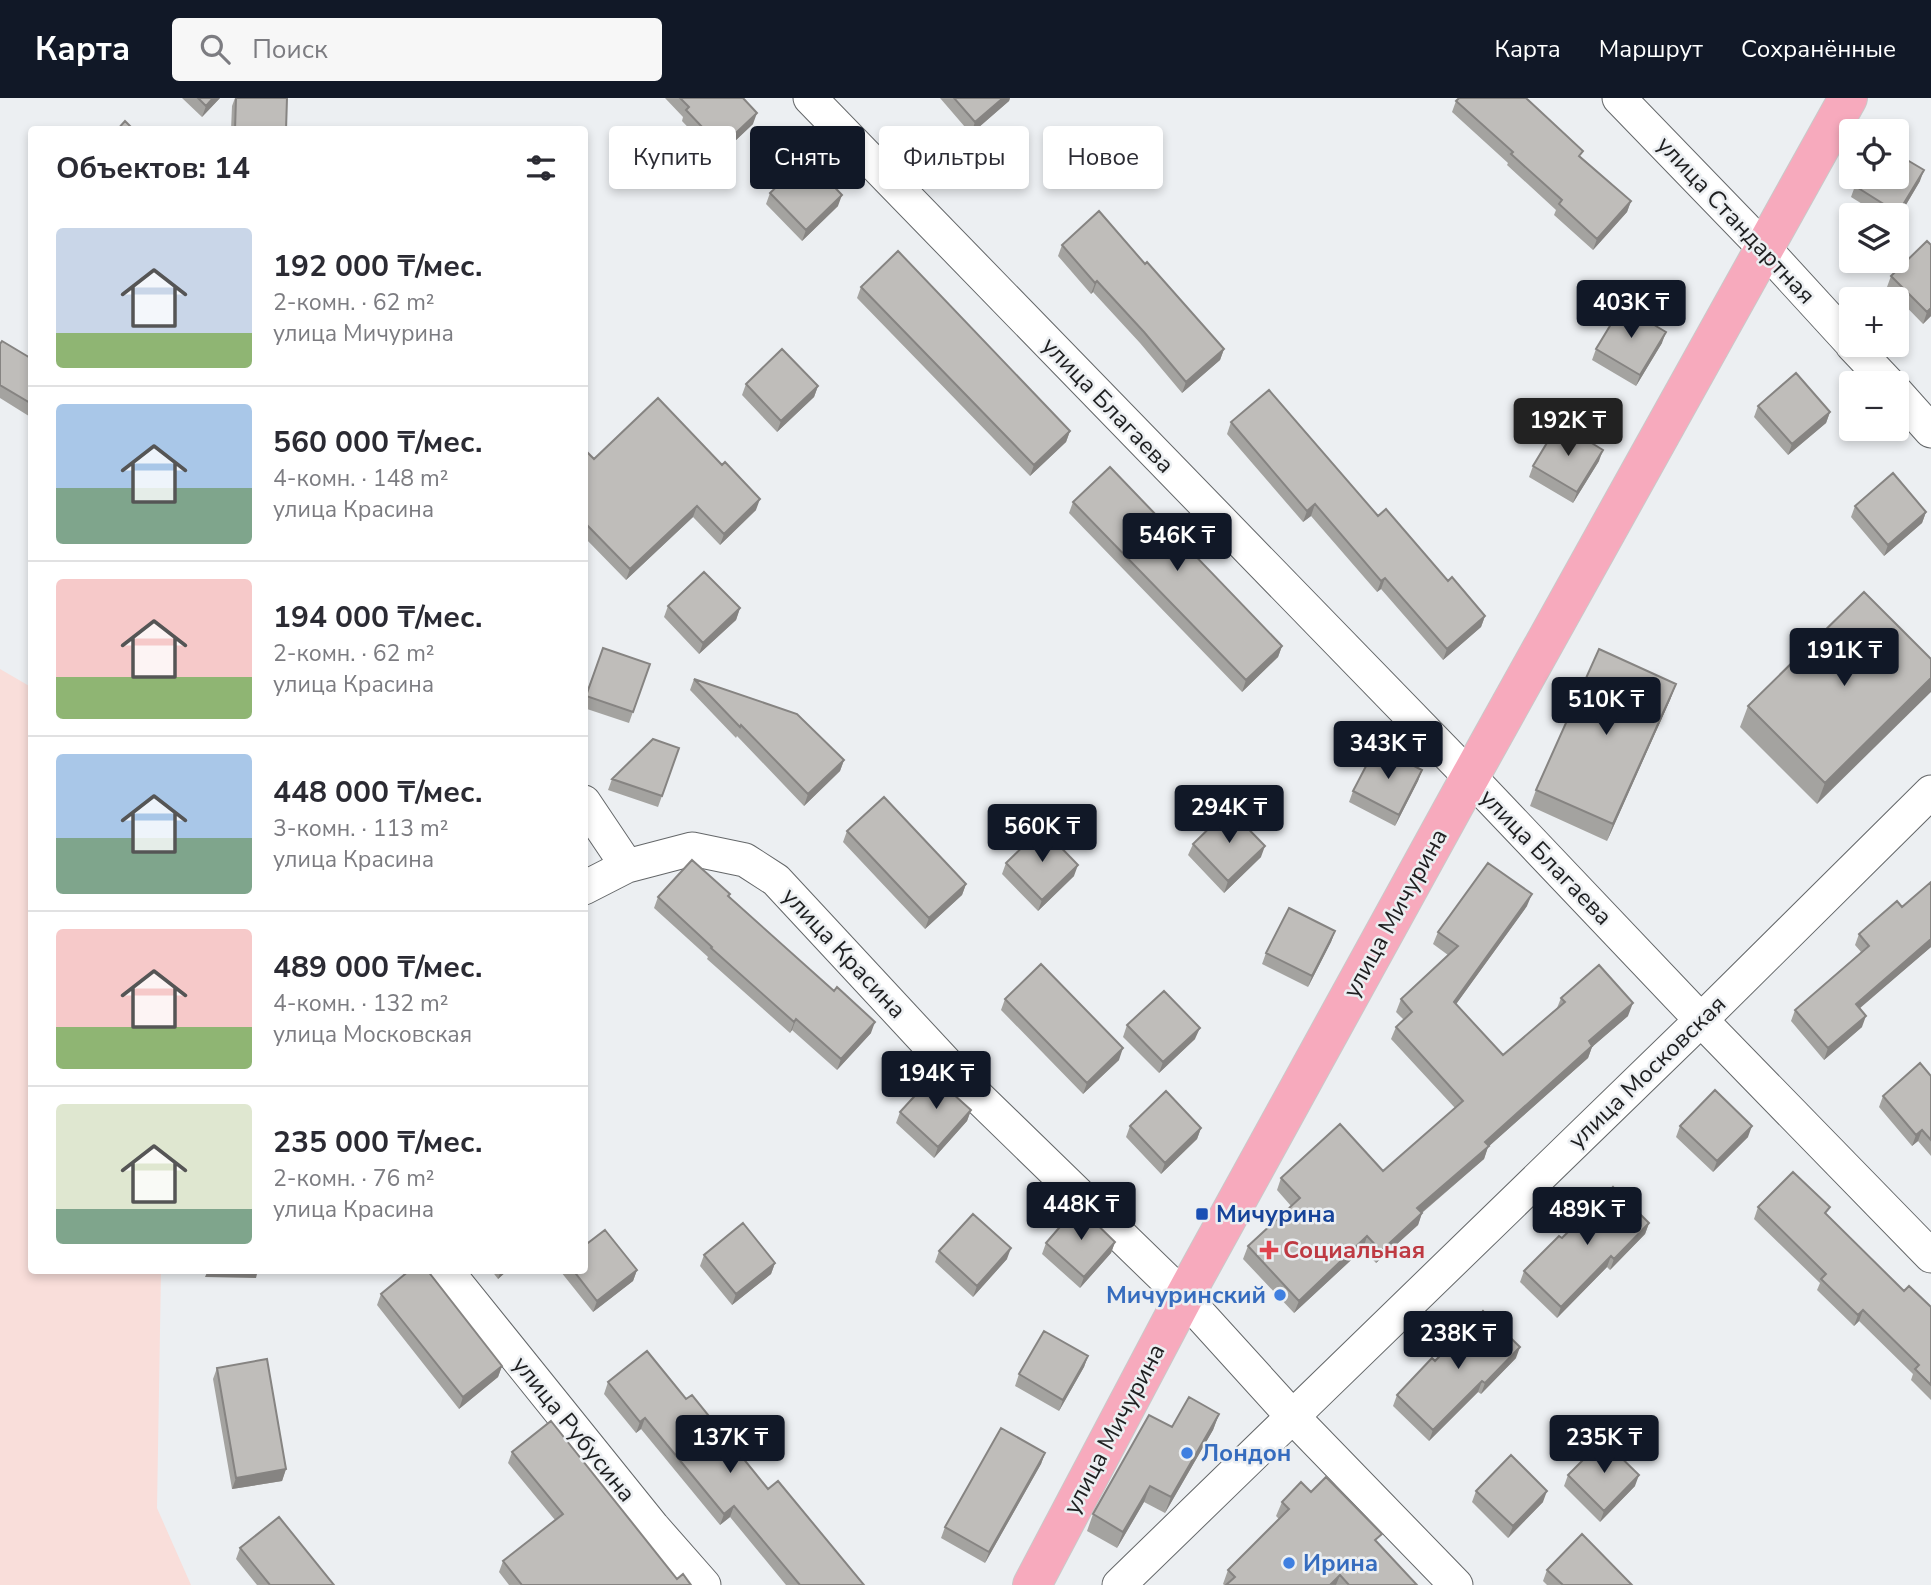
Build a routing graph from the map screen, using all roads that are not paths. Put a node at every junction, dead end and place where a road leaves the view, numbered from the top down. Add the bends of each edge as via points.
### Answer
1 (810, 98) edge
2 (1619, 98) edge
3 (1848, 98) edge
4 (1765, 249) junction
5 (1839, 330) edge
6 (1864, 357) edge
7 (1877, 371) edge
8 (1909, 407) edge
9 (1931, 431) edge
10 (1470, 777) junction
11 (1931, 792) edge
12 (588, 808) edge
13 (627, 866) junction
14 (588, 886) edge
15 (1701, 1020) junction
16 (1931, 1256) edge
17 (449, 1274) edge
18 (1184, 1297) junction
19 (1293, 1417) junction
20 (704, 1585) edge
21 (1032, 1585) edge
22 (1119, 1585) edge
23 (1456, 1585) edge

1 - 10 street, улица Благаева
2 - 4 street, улица Стандартная
3 - 4 main road, улица Мичурина
4 - 5 street, улица Стандартная
4 - 10 main road, улица Мичурина
6 - 7 street, улица Стандартная
8 - 9 street
10 - 15 street, улица Благаева
10 - 18 main road, улица Мичурина
11 - 15 street, улица Московская
12 - 13 street
13 - 14 street, улица Красина
13 - 18 street, улица Красина via 692,849 745,860 776,880 972,1091
15 - 16 street, улица Благаева
15 - 19 street, улица Московская
17 - 20 street, улица Рубусина
18 - 19 street, улица Красина
18 - 21 main road, улица Мичурина
19 - 22 street, улица Московская
19 - 23 street, улица Красина

